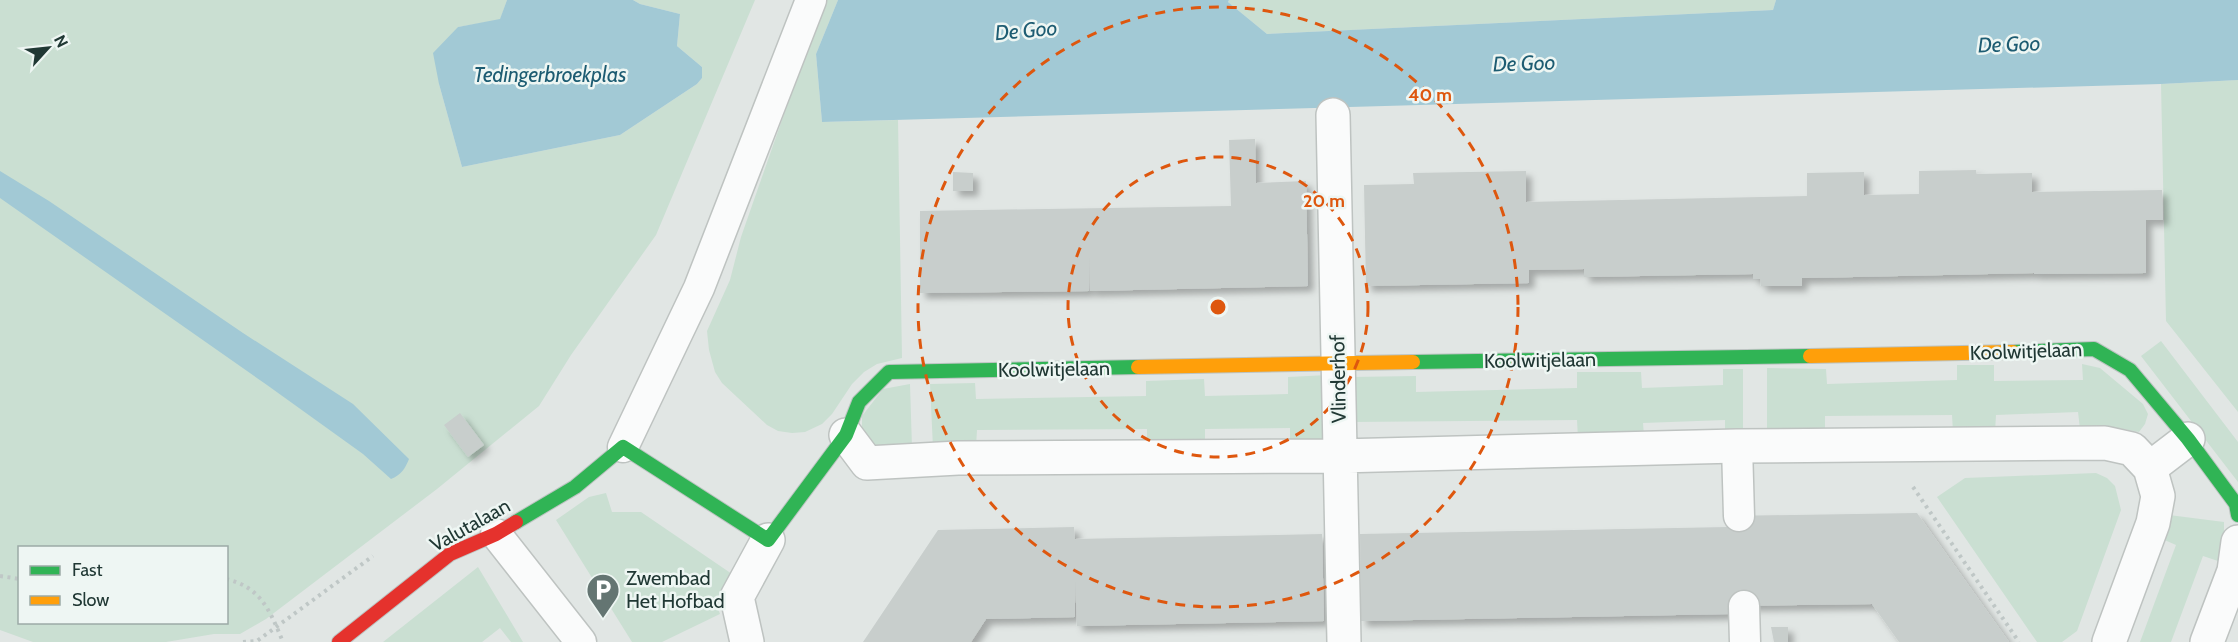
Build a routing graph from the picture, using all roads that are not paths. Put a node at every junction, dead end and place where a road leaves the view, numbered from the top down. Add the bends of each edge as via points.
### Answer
1 (811, 0) edge
2 (1333, 115) dead end
3 (1339, 363) junction
4 (846, 435) junction
5 (2188, 440) junction
6 (1737, 446) junction
7 (623, 447) junction
8 (1340, 456) junction
9 (2150, 468) junction
10 (2238, 515) edge
11 (1739, 516) dead end
12 (496, 534) junction
13 (768, 540) junction
14 (2238, 542) edge
15 (1744, 606) dead end
16 (339, 642) edge
17 (581, 642) edge
18 (747, 642) edge
19 (1344, 642) edge
20 (1745, 642) edge
21 (2109, 642) edge
22 (2207, 642) edge

1 - 7 lane via 699,288
2 - 3 street, Vlinderhof
3 - 4 street, Koolwitjelaan via 889,372 859,402
3 - 5 street, Koolwitjelaan via 2094,349 2130,370
3 - 8 street, Vlinderhof
4 - 8 street via 867,463 958,458
4 - 13 street, Koolwitjelaan
5 - 9 street
5 - 10 street, Koolwitjelaan via 2236,504
6 - 8 street
6 - 9 street via 2105,443 2132,449
6 - 11 lane
7 - 12 street, Valutalaan via 575,487
7 - 13 street
8 - 19 street, Vlinderhof
9 - 21 street via 2158,496 2153,523
12 - 16 street, Valutalaan via 450,554
12 - 17 lane
13 - 18 street via 737,597
14 - 22 street via 2234,571
15 - 20 lane

